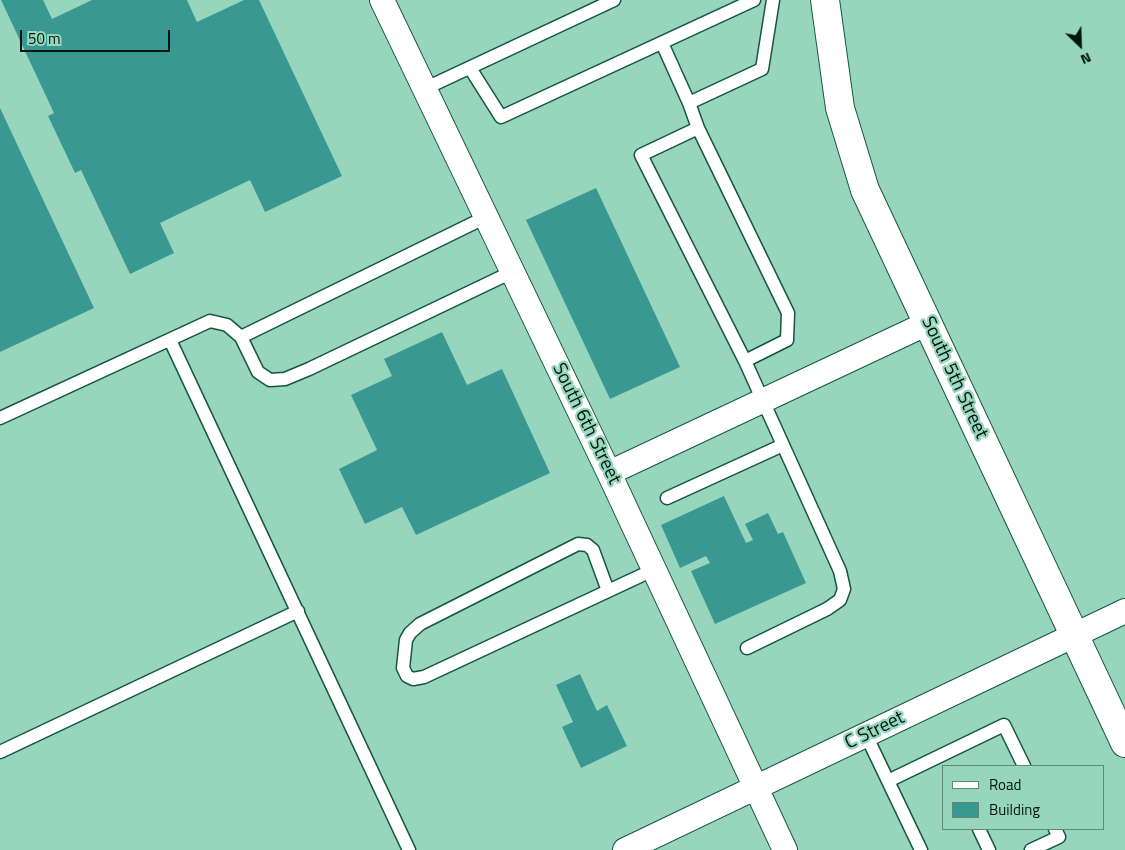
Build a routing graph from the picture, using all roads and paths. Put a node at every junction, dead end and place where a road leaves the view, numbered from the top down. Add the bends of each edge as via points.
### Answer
1 (382, 0) edge
2 (614, 0) edge
3 (754, 0) edge
4 (773, 0) edge
5 (825, 0) edge
6 (662, 43) junction
7 (470, 68) junction
8 (424, 89) junction
9 (690, 103) junction
10 (698, 128) junction
11 (486, 217) junction
12 (512, 272) junction
13 (928, 323) junction
14 (241, 337) junction
15 (170, 340) junction
16 (745, 361) junction
17 (762, 402) junction
18 (0, 418) edge
19 (783, 445) junction
20 (610, 473) junction
21 (667, 498) dead end
22 (653, 570) junction
23 (608, 591) junction
24 (298, 611) junction
25 (1125, 611) edge
26 (1073, 636) junction
27 (747, 648) dead end
28 (866, 735) junction
29 (1125, 743) edge
30 (0, 752) edge
31 (946, 760) edge
32 (1024, 765) edge
33 (888, 781) junction
34 (755, 788) junction
35 (979, 830) edge
36 (1056, 830) edge
37 (410, 850) edge
38 (625, 850) edge
39 (785, 850) edge
40 (921, 850) edge
41 (989, 850) edge
42 (1031, 850) edge

1 - 8 street, South 6th Street
2 - 7 lane
3 - 6 lane
4 - 9 lane via 762,69
5 - 13 street, South 5th Street via 840,108 865,190
6 - 7 lane via 501,117
6 - 9 lane
7 - 8 lane
8 - 11 street, South 6th Street
9 - 10 lane
10 - 16 lane via 788,313 787,340
10 - 16 lane via 641,155
11 - 12 street, South 6th Street
11 - 14 lane
12 - 14 lane via 285,379 270,380 258,372
12 - 20 street, South 6th Street
13 - 17 street
13 - 26 street, South 5th Street
14 - 15 lane via 227,325 210,321
15 - 18 lane
15 - 24 lane
16 - 17 lane
17 - 19 lane
17 - 20 street
19 - 21 lane
19 - 27 lane via 840,571 844,589 840,600 827,610
20 - 22 street, South 6th Street
22 - 23 lane
22 - 34 street, South 6th Street
23 - 23 lane via 593,550 578,544 420,624 406,640 404,668 407,676 413,680 424,677
24 - 30 lane
24 - 37 lane
25 - 26 street, C Street
26 - 28 street, C Street
26 - 29 street, South 5th Street
28 - 33 lane
28 - 34 street, C Street
31 - 32 lane via 1004,725
31 - 33 lane
33 - 40 lane
34 - 38 street, C Street
34 - 39 street, South 6th Street
35 - 41 lane
36 - 42 lane via 1059,837

